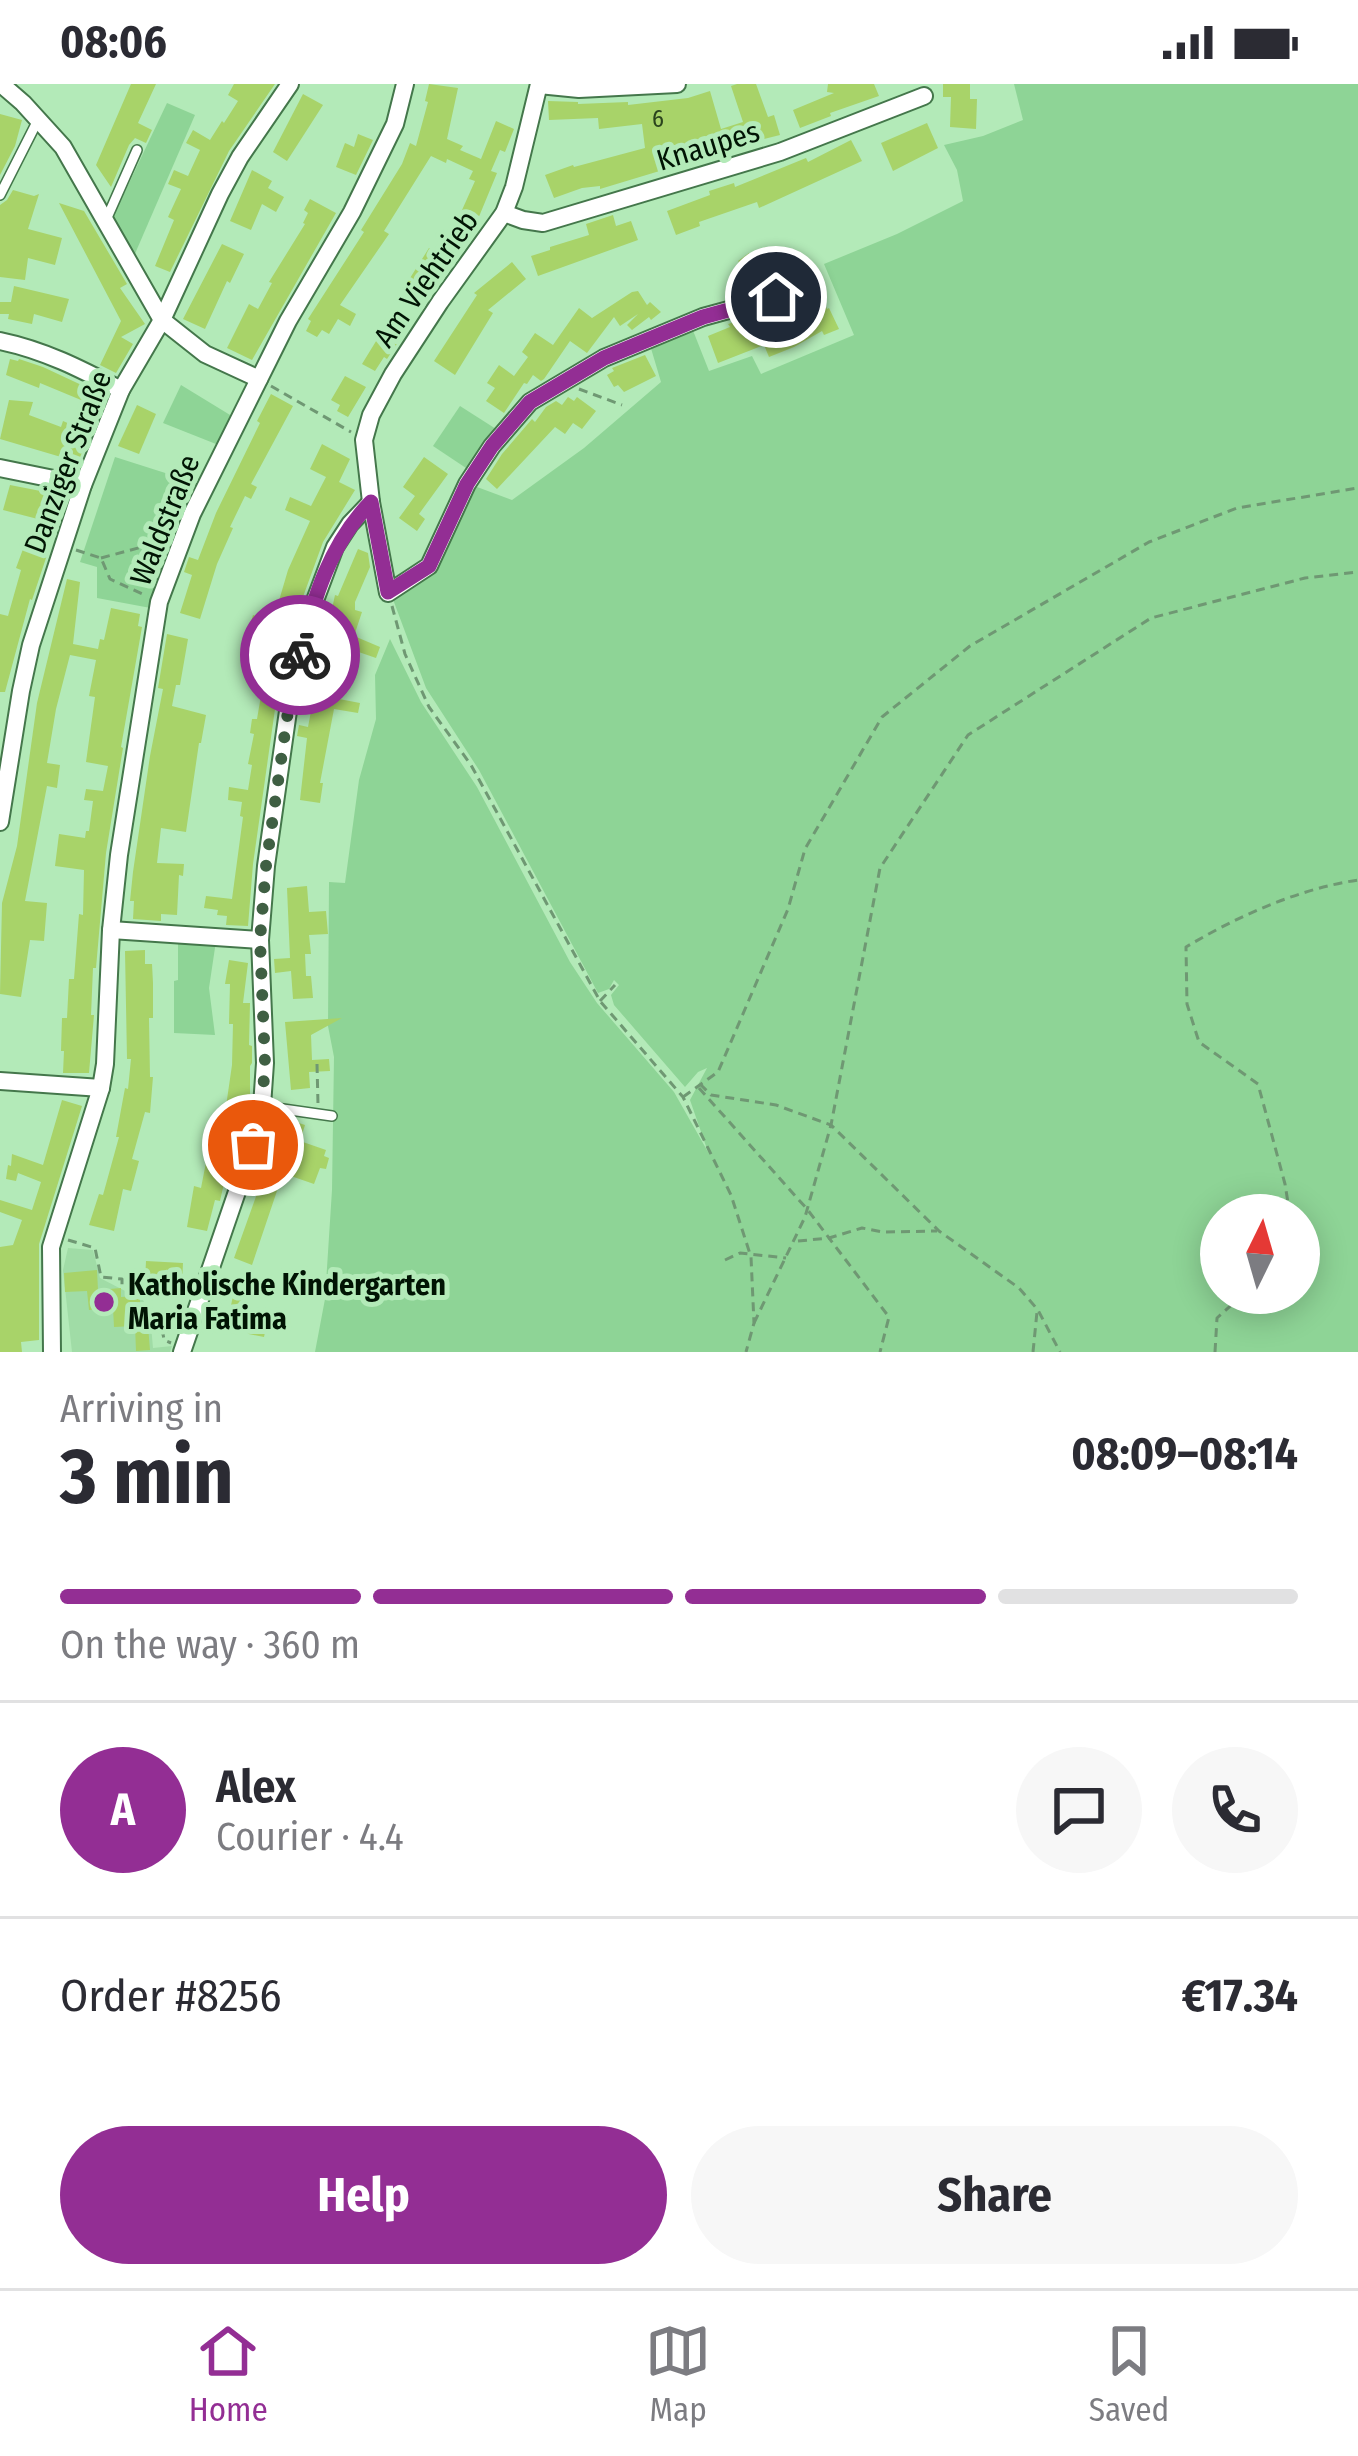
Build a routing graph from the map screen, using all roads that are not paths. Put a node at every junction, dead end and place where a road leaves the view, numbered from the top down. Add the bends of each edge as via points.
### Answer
1 (1, 84) edge
2 (290, 84) edge
3 (404, 84) edge
4 (539, 84) edge
5 (677, 84) edge
6 (924, 96) dead end
7 (38, 120) junction
8 (137, 150) dead end
9 (0, 195) edge
10 (504, 213) junction
11 (106, 220) junction
12 (776, 297) dead end
13 (162, 320) junction
14 (0, 341) edge
15 (259, 379) junction
16 (121, 391) junction
17 (0, 468) edge
18 (83, 485) junction
19 (371, 502) junction
20 (0, 822) edge
21 (111, 929) junction
22 (260, 940) junction
23 (0, 1081) edge
24 (101, 1088) junction
25 (262, 1106) junction
26 (332, 1116) dead end
27 (183, 1350) edge
28 (52, 1352) edge

1 - 7 street
2 - 13 street, Danziger Straße via 240,157
3 - 15 street, Waldstraße via 395,124 352,212
4 - 5 street
4 - 10 street, Am Viehtrieb
6 - 10 street, Knaupes via 780,152 543,223
7 - 9 lane
7 - 11 street
8 - 11 lane
10 - 19 street, Am Viehtrieb via 371,415 364,440
11 - 13 street
12 - 19 street, Am Viehtrieb via 604,358 530,402 467,484 429,566 388,592
13 - 15 street via 205,354
13 - 16 street, Danziger Straße
14 - 16 street via 57,358
15 - 21 street, Waldstraße via 195,507 159,602
16 - 18 street, Danziger Straße
17 - 18 street
18 - 20 street, Danziger Straße via 32,645
19 - 22 street via 335,547 308,619 275,794
21 - 22 street
21 - 24 street, Waldstraße
22 - 25 street
23 - 24 street
24 - 28 street, Waldstraße via 55,1235
25 - 26 lane
25 - 27 street

